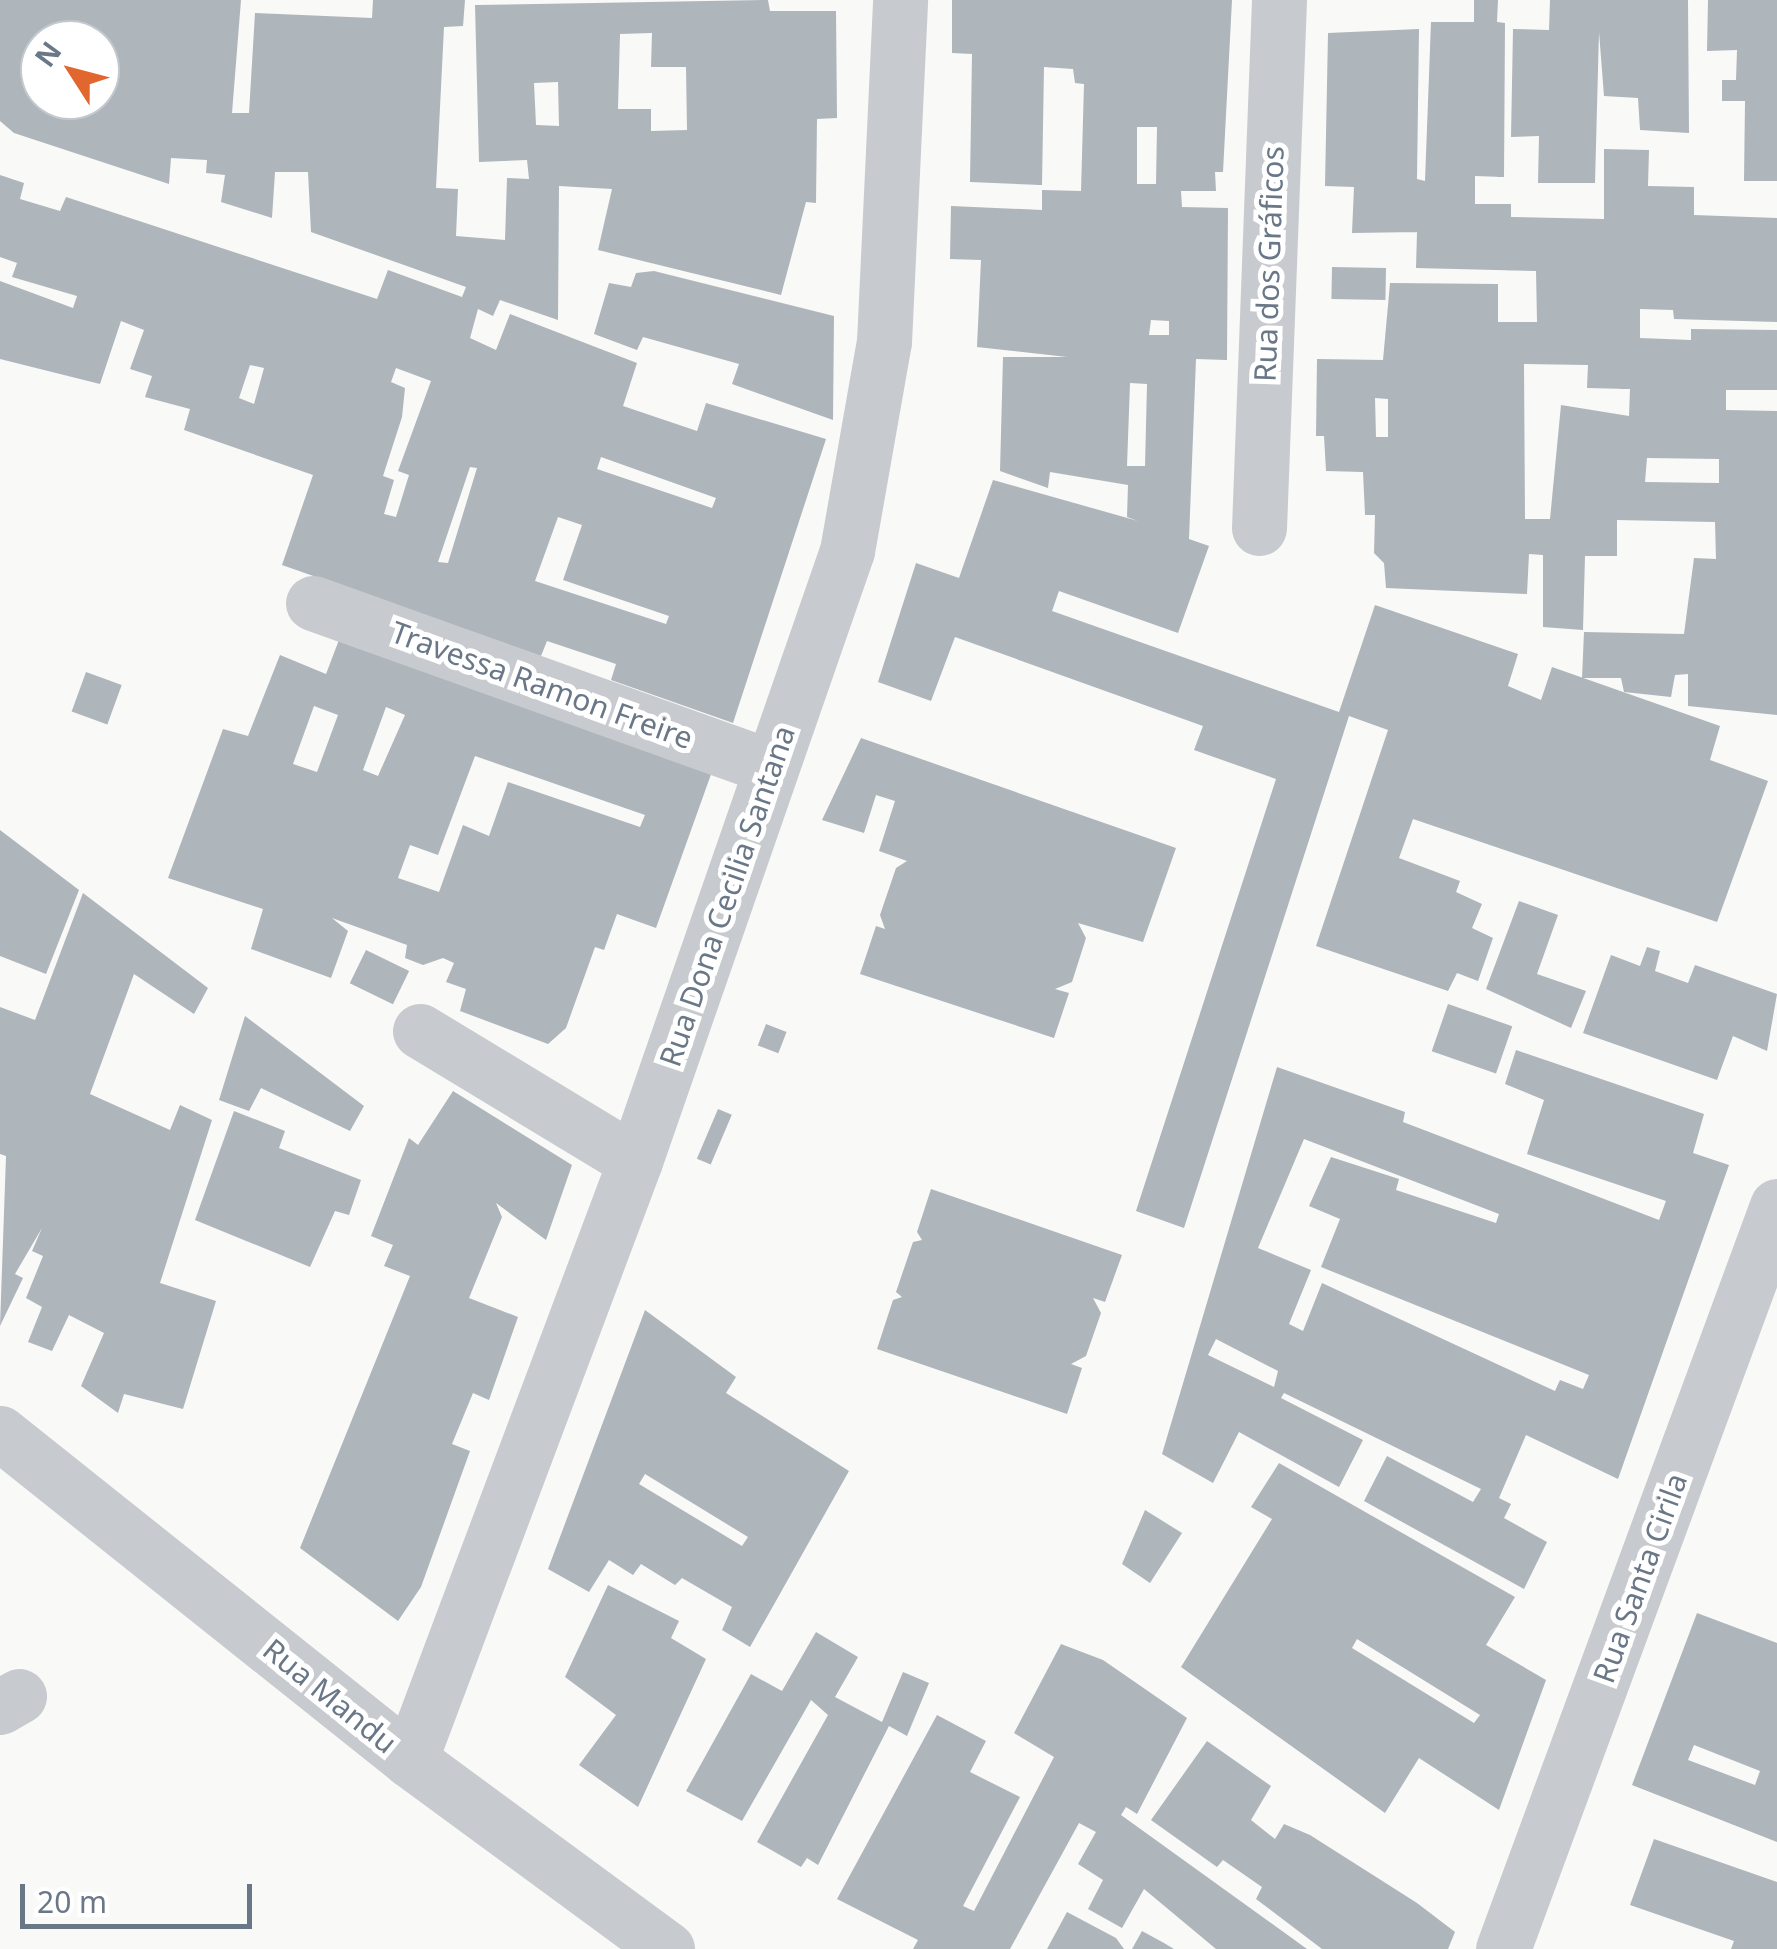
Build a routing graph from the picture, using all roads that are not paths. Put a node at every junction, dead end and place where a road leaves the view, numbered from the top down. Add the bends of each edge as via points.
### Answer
1 (900, 0) edge
2 (1279, 0) edge
3 (1259, 528) dead end
4 (313, 602) dead end
5 (771, 766) junction
6 (420, 1030) dead end
7 (636, 1160) junction
8 (1777, 1206) edge
9 (0, 1434) edge
10 (410, 1760) junction
11 (667, 1949) edge
12 (1502, 1949) edge

1 - 5 street, Rua Dona Cecilia Santana via 872,444 846,550
2 - 3 street, Rua dos Gráficos
4 - 5 street, Travessa Ramon Freire
5 - 7 street, Rua Dona Cecilia Santana
6 - 7 street
7 - 10 street, Rua Dona Cecilia Santana
8 - 12 street, Rua Santa Cirila
9 - 10 street, Rua Mandu
10 - 11 street, Rua Mandu

